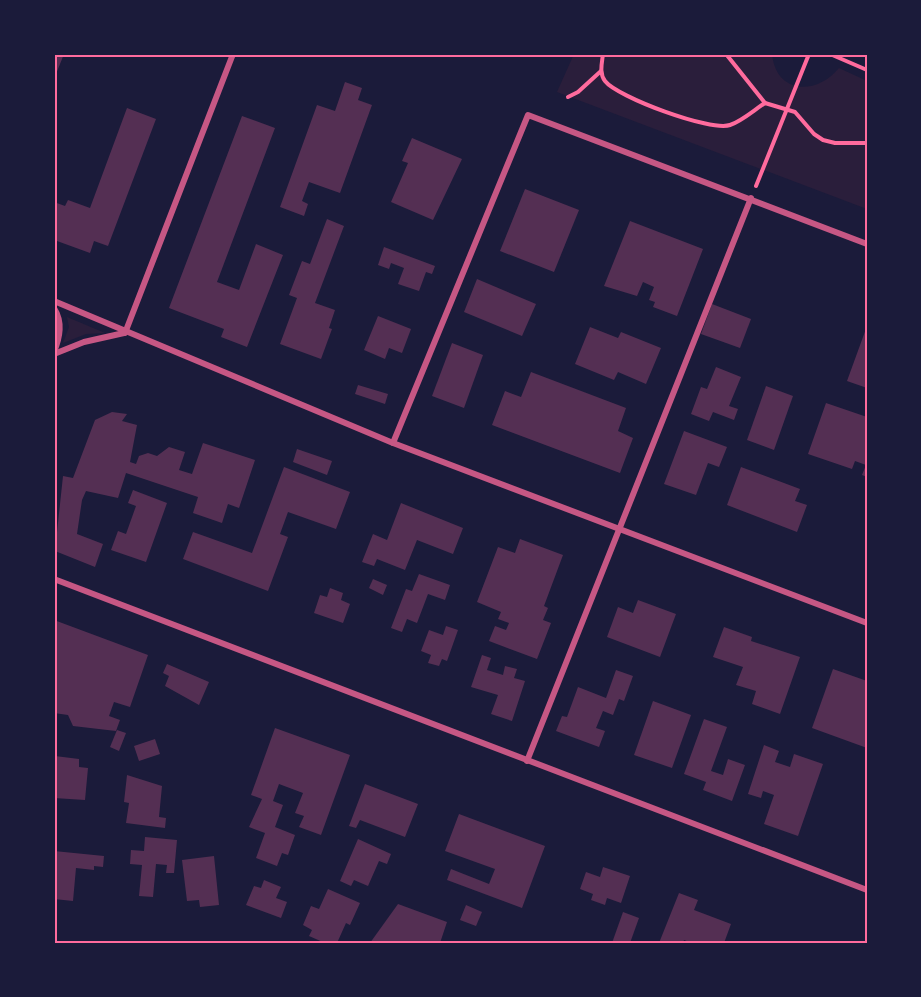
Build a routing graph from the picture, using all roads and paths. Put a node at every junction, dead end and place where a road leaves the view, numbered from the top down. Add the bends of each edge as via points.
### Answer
1 (233, 54) edge
2 (603, 54) edge
3 (726, 54) edge
4 (809, 54) edge
5 (830, 54) edge
6 (867, 70) edge
7 (601, 71) junction
8 (568, 96) dead end
9 (765, 104) junction
10 (786, 110) junction
11 (867, 142) edge
12 (751, 198) junction
13 (867, 244) edge
14 (54, 302) edge
15 (54, 308) edge
16 (125, 333) junction
17 (54, 353) edge
18 (393, 443) junction
19 (619, 531) junction
20 (54, 579) edge
21 (867, 623) edge
22 (526, 761) junction
23 (867, 890) edge

1 - 16 street
2 - 7 path
3 - 9 path
4 - 10 path
5 - 6 path
7 - 8 path
7 - 9 path via 604,81 619,92 694,122 728,126
9 - 10 path
10 - 11 path via 795,112 823,140
10 - 12 path
12 - 13 street
12 - 18 street via 528,115
12 - 19 street
14 - 16 street
15 - 17 street via 60,326
16 - 17 street
16 - 18 street
18 - 19 street
19 - 21 street
19 - 22 street
20 - 22 street
22 - 23 street

